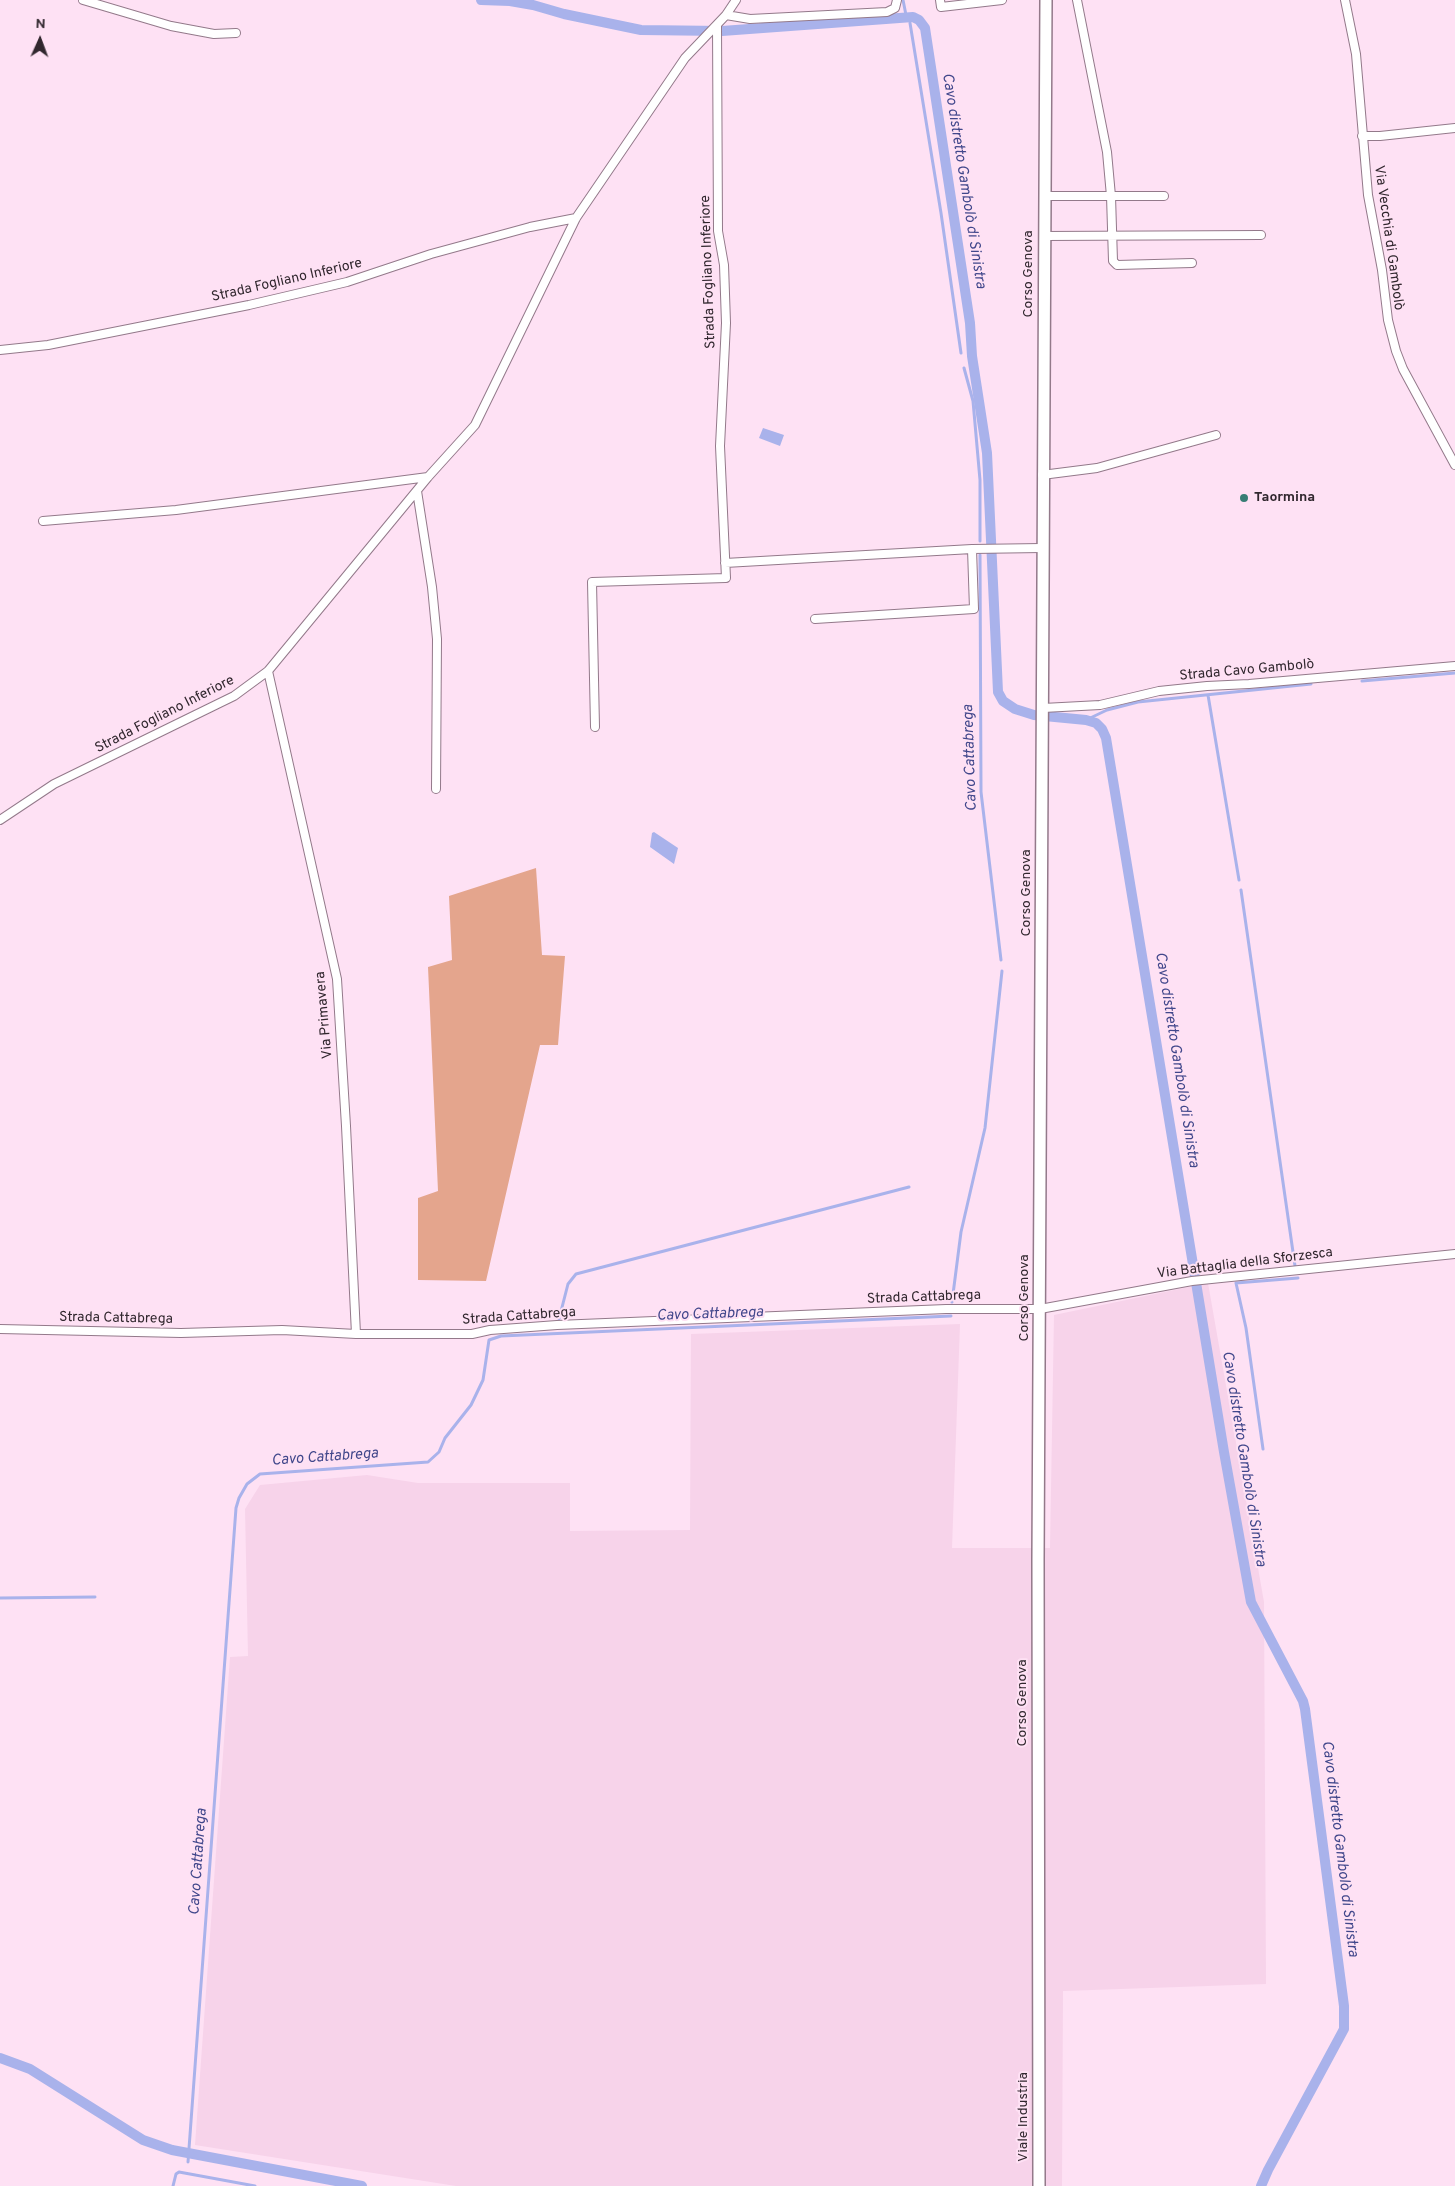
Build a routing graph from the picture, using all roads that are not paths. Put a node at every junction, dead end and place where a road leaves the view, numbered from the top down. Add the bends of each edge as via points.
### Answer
1 (83, 0) edge
2 (736, 0) edge
3 (897, 0) edge
4 (940, 0) edge
5 (1002, 0) edge
6 (1046, 0) edge
7 (1077, 0) edge
8 (1345, 0) edge
9 (726, 15) junction
10 (717, 28) junction
11 (236, 33) dead end
12 (1455, 128) edge
13 (1362, 136) junction
14 (1044, 196) junction
15 (1111, 196) junction
16 (1164, 196) dead end
17 (576, 218) junction
18 (1261, 235) dead end
19 (1044, 236) junction
20 (1112, 236) junction
21 (1192, 263) dead end
22 (0, 350) edge
23 (1216, 435) dead end
24 (1455, 465) edge
25 (1042, 475) junction
26 (428, 477) junction
27 (417, 491) junction
28 (43, 521) dead end
29 (1042, 548) junction
30 (972, 549) junction
31 (725, 563) junction
32 (816, 619) dead end
33 (1455, 666) edge
34 (268, 671) junction
35 (1043, 708) junction
36 (594, 727) dead end
37 (436, 789) dead end
38 (0, 820) edge
39 (1455, 1254) edge
40 (1040, 1308) junction
41 (0, 1329) edge
42 (356, 1334) junction
43 (1040, 2048) joint
44 (1039, 2186) edge

1 - 11 street via 171,26 214,34
2 - 9 street, Strada Fogliano Inferiore
3 - 9 street via 895,8 887,12 750,19
4 - 5 street via 941,6
6 - 14 main road, Corso Genova
7 - 15 street via 1107,152
8 - 13 street, Via Vecchia di Gambolò via 1356,54
9 - 10 street, Strada Fogliano Inferiore
10 - 17 street, Strada Fogliano Inferiore via 685,58
10 - 31 street, Strada Fogliano Inferiore via 718,231 724,265 726,323 720,446
12 - 13 street
13 - 24 street, Via Vecchia di Gambolò via 1368,195 1396,351
14 - 15 street
14 - 19 main road, Corso Genova
15 - 16 street
15 - 20 street
17 - 22 street, Strada Fogliano Inferiore via 431,254 347,282 258,303 48,345
17 - 26 street, Strada Fogliano Inferiore via 475,425
18 - 20 street
19 - 20 street
19 - 25 main road, Corso Genova
20 - 21 street via 1116,265
23 - 25 street via 1097,468
25 - 29 main road, Corso Genova
26 - 27 street, Strada Fogliano Inferiore
26 - 28 street via 186,509
27 - 34 street, Strada Fogliano Inferiore
27 - 37 street via 437,640
29 - 30 street
29 - 35 main road, Corso Genova
30 - 31 street
30 - 32 street via 974,609
31 - 36 street, Strada Fogliano Inferiore via 726,578 592,582
33 - 35 street, Strada Cavo Gambolò via 1207,686 1159,692 1100,706
34 - 38 street, Strada Fogliano Inferiore via 234,696 54,784
34 - 42 street, Via Primavera via 336,980
35 - 40 main road, Corso Genova
39 - 40 street, Via Battaglia della Sforzesca via 1192,1280
40 - 42 street, Strada Cattabrega via 557,1325 472,1334
40 - 43 main road, Corso Genova
41 - 42 street, Strada Cattabrega via 181,1333 282,1330
43 - 44 main road, Viale Industria

